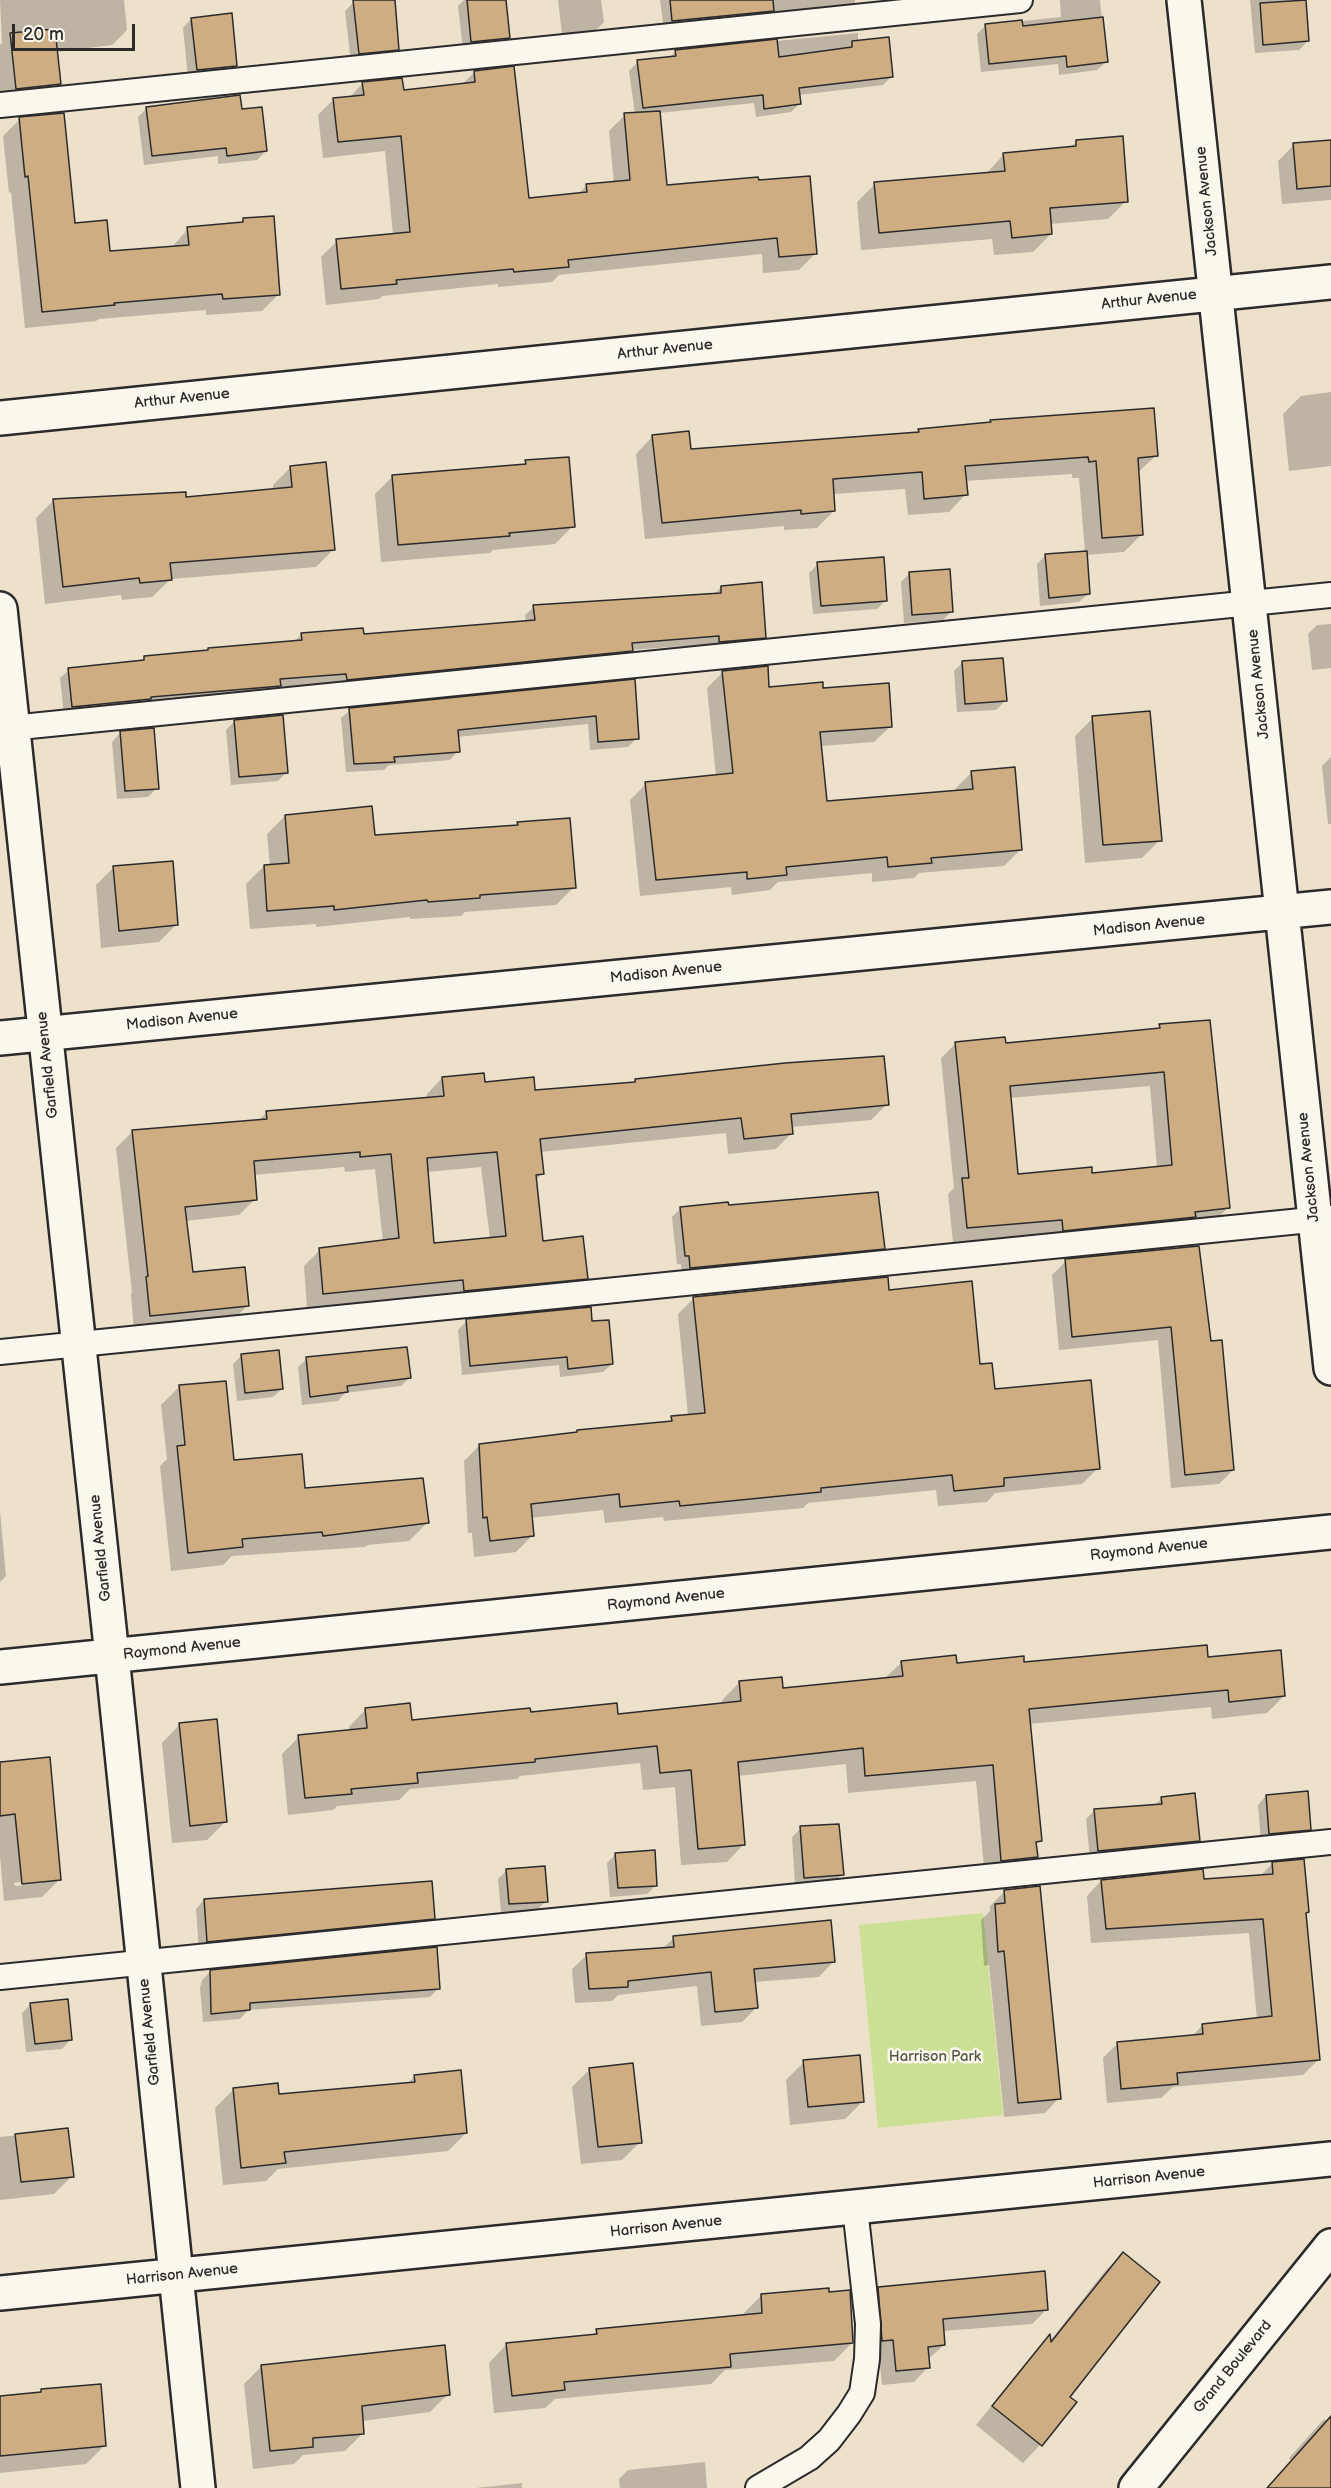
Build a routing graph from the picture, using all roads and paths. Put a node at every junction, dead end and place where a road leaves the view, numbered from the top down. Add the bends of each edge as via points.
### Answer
1 (1020, 0) edge
2 (1185, 0) edge
3 (0, 105) edge
4 (1331, 282) edge
5 (1217, 293) junction
6 (0, 418) edge
7 (1331, 595) edge
8 (1251, 603) junction
9 (0, 609) edge
10 (7, 729) edge
11 (1331, 908) edge
12 (1284, 913) junction
13 (44, 1034) junction
14 (0, 1038) edge
15 (1323, 1219) edge
16 (78, 1343) junction
17 (0, 1352) edge
18 (1331, 1368) edge
19 (1331, 1532) edge
20 (112, 1656) junction
21 (0, 1667) edge
22 (1331, 1842) edge
23 (143, 1962) junction
24 (0, 1977) edge
25 (1331, 2159) edge
26 (855, 2208) junction
27 (1331, 2246) edge
28 (176, 2276) junction
29 (0, 2293) edge
30 (198, 2488) edge
31 (758, 2488) edge
32 (1136, 2488) edge

1 - 3 lane
2 - 5 street, Jackson Avenue
4 - 5 street, Arthur Avenue
5 - 6 street, Arthur Avenue
5 - 8 street, Jackson Avenue
7 - 8 lane
8 - 10 lane
8 - 12 street, Jackson Avenue
9 - 10 street, Garfield Avenue
10 - 13 street, Garfield Avenue
11 - 12 street, Madison Avenue
12 - 13 street, Madison Avenue
12 - 15 street, Jackson Avenue
13 - 14 street, Madison Avenue
13 - 16 street, Garfield Avenue
15 - 16 lane
15 - 18 street, Jackson Avenue
16 - 17 lane
16 - 20 street, Garfield Avenue
19 - 20 street, Raymond Avenue
20 - 21 street, Raymond Avenue
20 - 23 street, Garfield Avenue
22 - 23 lane
23 - 24 lane
23 - 28 street, Garfield Avenue
25 - 26 street, Harrison Avenue
26 - 28 street, Harrison Avenue
26 - 31 lane via 868,2324 862,2392 829,2440 809,2458
27 - 32 street, Grand Boulevard
28 - 29 street, Harrison Avenue
28 - 30 street, Garfield Avenue

